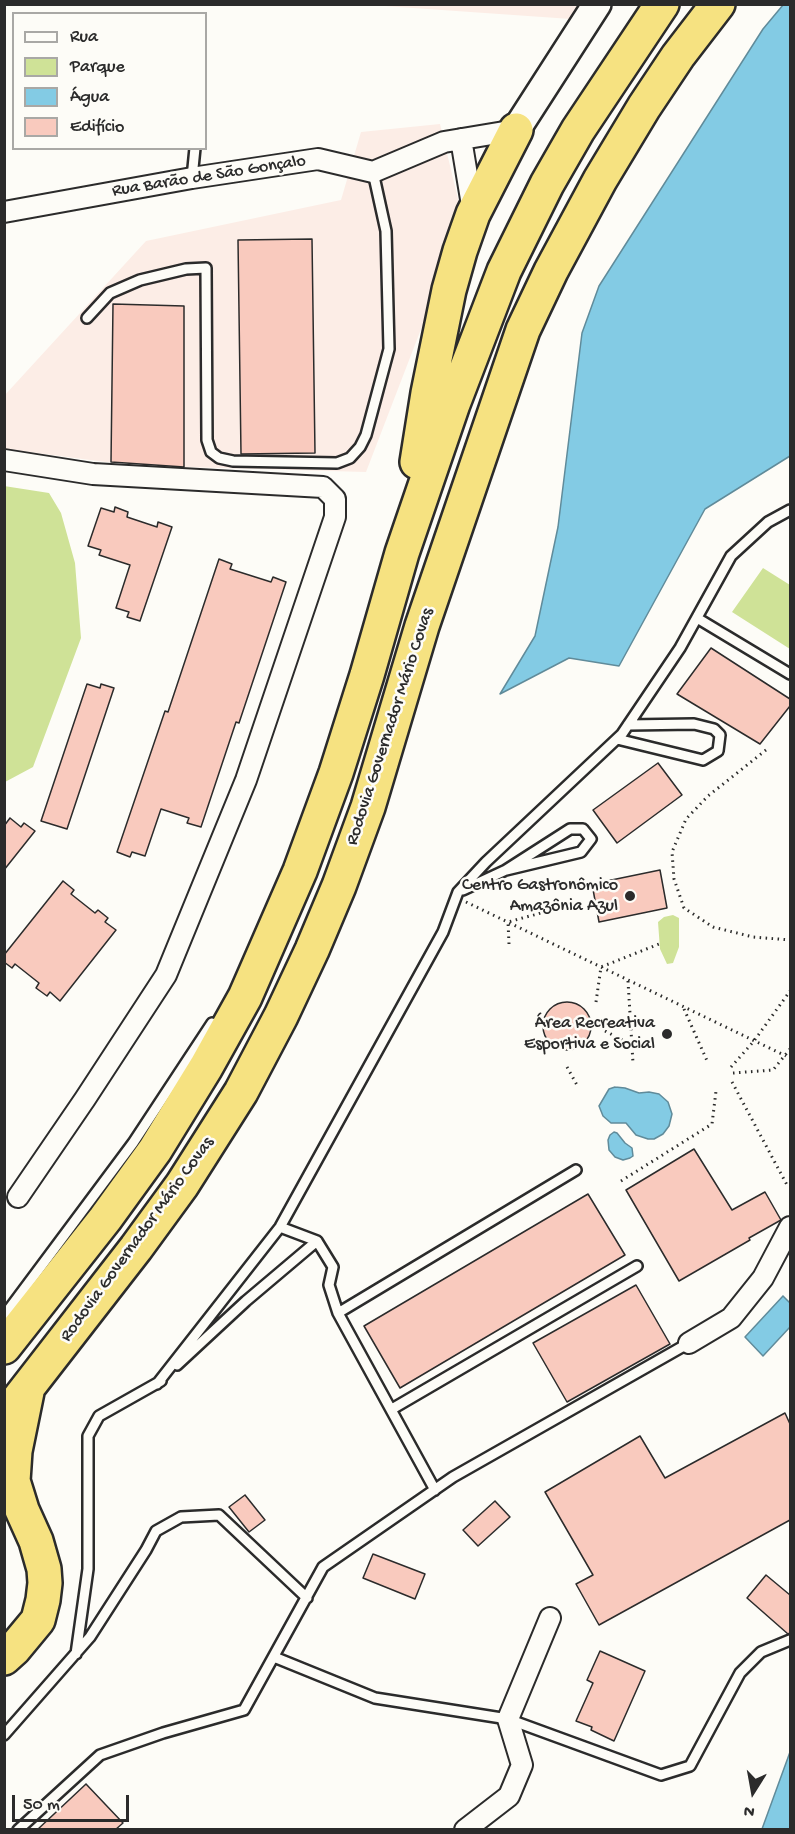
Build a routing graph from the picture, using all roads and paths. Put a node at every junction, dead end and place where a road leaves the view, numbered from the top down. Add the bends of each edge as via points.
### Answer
1 (597, 4) edge
2 (662, 4) edge
3 (718, 4) edge
4 (516, 130) junction
5 (461, 139) junction
6 (195, 150) edge
7 (373, 172) junction
8 (192, 177) junction
9 (4, 212) edge
10 (473, 214) junction
11 (87, 318) dead end
12 (4, 460) edge
13 (790, 510) edge
14 (402, 553) junction
15 (697, 618) junction
16 (790, 674) edge
17 (628, 725) junction
18 (616, 739) junction
19 (766, 750) dead end
20 (506, 870) junction
21 (457, 895) junction
22 (584, 901) dead end
23 (508, 922) junction
24 (790, 940) edge
25 (509, 944) dead end
26 (659, 945) dead end
27 (267, 949) junction
28 (601, 967) junction
29 (628, 981) junction
30 (239, 987) dead end
31 (790, 991) edge
32 (596, 1002) dead end
33 (684, 1007) junction
34 (218, 1015) dead end
35 (605, 1031) dead end
36 (754, 1041) junction
37 (632, 1046) junction
38 (790, 1049) edge
39 (786, 1056) junction
40 (633, 1063) dead end
41 (708, 1063) dead end
42 (567, 1067) dead end
43 (731, 1068) dead end
44 (733, 1072) dead end
45 (732, 1082) dead end
46 (578, 1087) dead end
47 (716, 1091) dead end
48 (576, 1170) dead end
49 (621, 1181) dead end
50 (787, 1185) dead end
51 (18, 1197) dead end
52 (280, 1227) junction
53 (790, 1227) edge
54 (318, 1241) junction
55 (637, 1266) dead end
56 (338, 1313) junction
57 (4, 1316) edge
58 (689, 1343) joint
59 (4, 1347) edge
60 (157, 1384) junction
61 (28, 1388) junction
62 (392, 1409) junction
63 (4, 1418) edge
64 (435, 1490) junction
65 (4, 1527) edge
66 (307, 1598) junction
67 (550, 1618) dead end
68 (4, 1638) edge
69 (790, 1640) edge
70 (76, 1654) junction
71 (274, 1657) junction
72 (4, 1658) edge
73 (508, 1719) junction
74 (4, 1735) edge
75 (18, 1830) edge
76 (465, 1830) edge

1 - 4 main road
2 - 14 highway via 578,130 514,249 457,394
3 - 61 highway, Rodovia Governador Mário Covas via 644,107 589,200 523,330 422,626 368,807 339,886 281,1016 241,1092 182,1185
4 - 5 street
4 - 10 highway
5 - 7 street via 444,142
5 - 10 street
6 - 8 lane
7 - 8 street, Rua Barão de São Gonçalo via 318,159
7 - 11 lane via 386,231 389,349 366,435 350,458 337,463 233,461 211,452 207,440 206,268 186,268 140,280 110,293
8 - 9 street, Rua Barão de São Gonçalo
10 - 14 highway via 448,290
12 - 51 street via 93,474 324,487 335,499 335,517 246,780 166,975
13 - 15 lane via 768,522 731,556
14 - 27 highway via 336,773
15 - 16 lane
15 - 17 lane
17 - 18 lane
17 - 18 lane via 694,724 714,729 720,735 718,751 704,760
18 - 21 lane via 486,862
19 - 24 path via 708,796 686,819 672,852 674,879 684,908 713,927 753,937
20 - 20 lane via 581,852 591,839 583,829 570,829
20 - 21 lane
21 - 23 path
21 - 52 lane via 443,932
22 - 23 path
23 - 25 path
23 - 28 path
26 - 28 path
27 - 30 lane
27 - 59 highway via 225,1035 154,1150
28 - 29 path
28 - 32 path
29 - 33 path
29 - 37 path
31 - 36 path
33 - 36 path
33 - 41 path
34 - 57 lane via 133,1143
35 - 37 path
36 - 39 path
36 - 43 path
37 - 40 path
38 - 39 path
39 - 44 path via 773,1070
42 - 46 path
45 - 50 path
47 - 49 path via 712,1124
48 - 56 lane
52 - 54 lane
52 - 60 lane
53 - 58 street via 763,1278 731,1318
54 - 56 lane via 333,1267 329,1285
54 - 60 lane
55 - 62 lane
56 - 62 lane
58 - 64 lane
60 - 70 lane via 99,1416 88,1436 88,1569
61 - 63 highway, Rodovia Governador Mário Covas
61 - 72 highway via 13,1481 36,1541 45,1583 38,1620
62 - 64 lane
64 - 66 lane via 323,1567
65 - 68 highway via 19,1540 29,1561 33,1593 26,1615
66 - 70 lane via 219,1515 181,1517 156,1531
66 - 71 lane
67 - 73 street
69 - 73 lane via 761,1652 740,1673 690,1766 661,1775
70 - 74 lane
71 - 73 lane via 375,1698
71 - 75 lane via 244,1710 100,1755
73 - 76 street via 522,1765 509,1796

